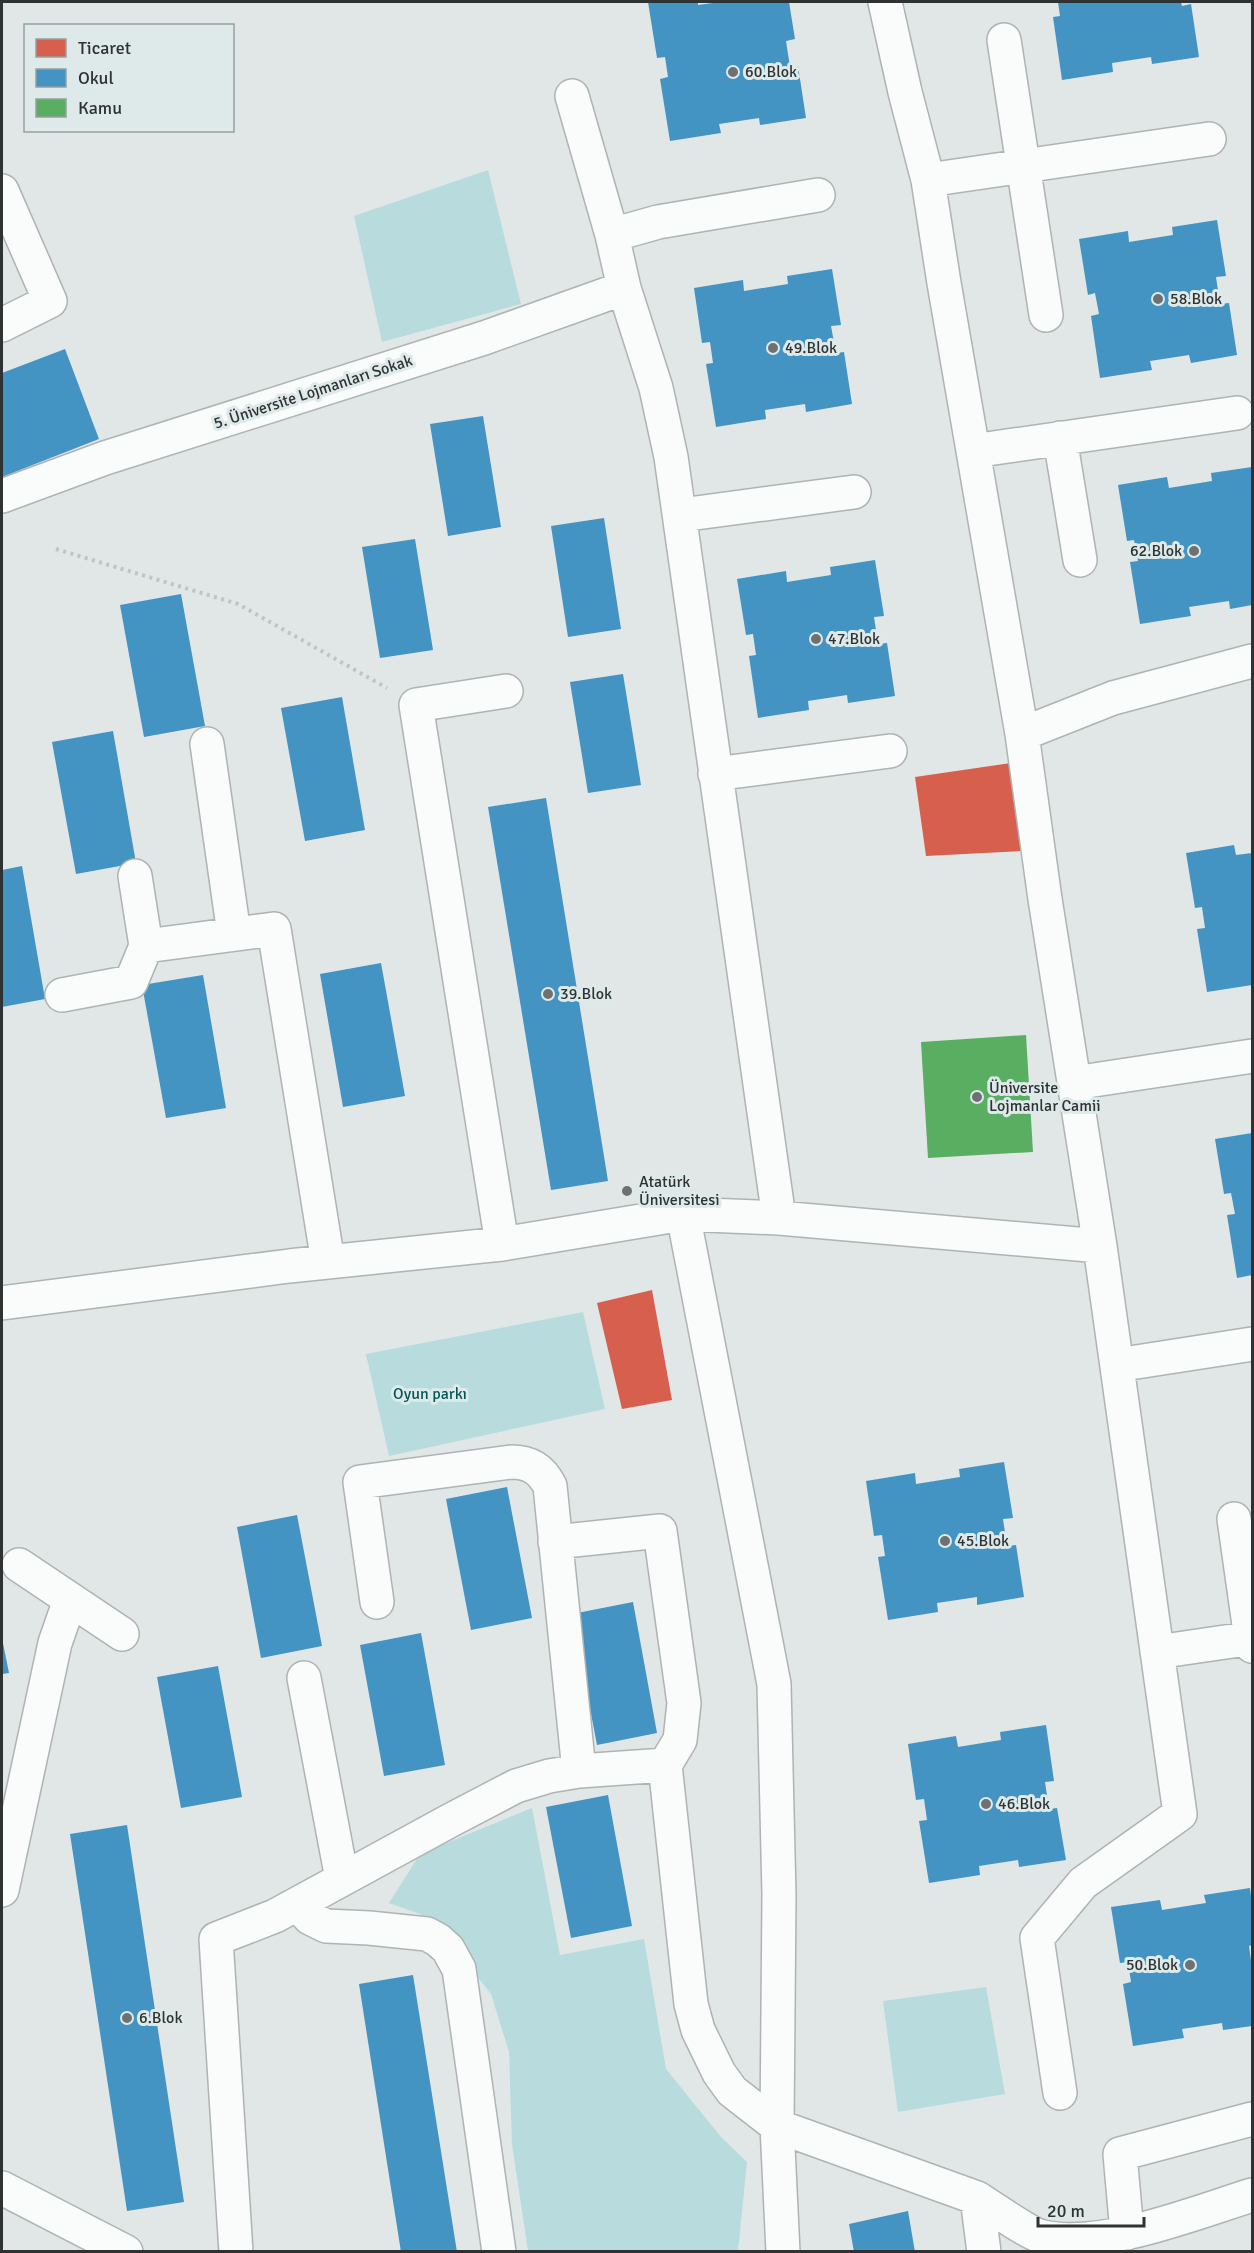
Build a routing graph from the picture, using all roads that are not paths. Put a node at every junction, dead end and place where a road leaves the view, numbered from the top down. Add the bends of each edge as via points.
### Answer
1 (885, 2) edge
2 (1004, 40) dead end
3 (572, 96) dead end
4 (1209, 139) dead end
5 (1023, 166) junction
6 (928, 180) junction
7 (2, 191) edge
8 (818, 195) dead end
9 (612, 235) junction
10 (624, 288) junction
11 (1046, 315) dead end
12 (2, 325) edge
13 (1237, 413) dead end
14 (1060, 438) junction
15 (973, 451) junction
16 (854, 492) dead end
17 (2, 496) edge
18 (681, 515) junction
19 (1080, 561) dead end
20 (1252, 661) edge
21 (506, 690) dead end
22 (1022, 734) junction
23 (207, 744) dead end
24 (890, 752) dead end
25 (715, 774) junction
26 (135, 876) dead end
27 (234, 934) junction
28 (146, 946) junction
29 (62, 994) dead end
30 (1252, 1056) edge
31 (1074, 1083) junction
32 (683, 1214) junction
33 (779, 1218) junction
34 (502, 1244) junction
35 (1100, 1246) junction
36 (328, 1262) junction
37 (2, 1303) edge
38 (1252, 1344) edge
39 (1117, 1365) junction
40 (1234, 1519) dead end
41 (555, 1542) junction
42 (19, 1565) dead end
43 (70, 1600) junction
44 (377, 1602) dead end
45 (122, 1634) dead end
46 (1252, 1641) edge
47 (1157, 1652) junction
48 (304, 1678) dead end
49 (665, 1765) junction
50 (579, 1770) junction
51 (342, 1879) junction
52 (2, 1890) edge
53 (297, 1904) junction
54 (1060, 2093) dead end
55 (1252, 2119) edge
56 (777, 2126) junction
57 (2, 2188) edge
58 (1252, 2195) edge
59 (976, 2198) junction
60 (1127, 2233) junction
61 (126, 2252) edge
62 (236, 2252) edge
63 (499, 2252) edge
64 (783, 2252) edge
65 (984, 2252) edge

1 - 6 street
2 - 5 street
3 - 9 street
4 - 5 street
5 - 6 street
5 - 11 street
6 - 15 street
7 - 12 street via 50,301
8 - 9 street via 658,222
9 - 10 street
10 - 17 street, 5. Üniversite Lojmanları Sokak via 484,338 105,458
10 - 18 street via 657,388
13 - 14 street
14 - 15 street
14 - 19 street
15 - 22 street
16 - 18 street
18 - 25 street
20 - 22 street via 1113,698
21 - 34 street via 416,705
22 - 31 street
23 - 27 street
24 - 25 street
25 - 33 street
26 - 28 street
27 - 28 street
27 - 36 street via 274,929
28 - 29 street via 131,982
30 - 31 street
31 - 35 street
32 - 33 street
32 - 34 street
32 - 56 street via 774,1684 779,1895
33 - 35 street
34 - 36 street
35 - 39 street
36 - 37 street
38 - 39 street
39 - 47 street
40 - 46 street
41 - 44 street via 550,1486 530,1464 511,1462 360,1482
41 - 49 street via 660,1532 684,1703 680,1740
41 - 50 street
42 - 43 street
43 - 45 street
43 - 52 street via 55,1643
46 - 47 street
47 - 54 street via 1180,1814 1083,1883 1037,1938
48 - 51 street
49 - 50 street
49 - 56 street via 691,2004 698,2030 732,2091
50 - 51 street via 516,1786
51 - 53 street
53 - 62 street via 216,1940
53 - 63 street via 310,1918 326,1926 427,1934 454,1958 459,1969
55 - 60 street via 1120,2154
56 - 59 street
56 - 64 street
57 - 61 street
58 - 60 street
59 - 60 street via 1042,2237 1082,2239
59 - 65 street

